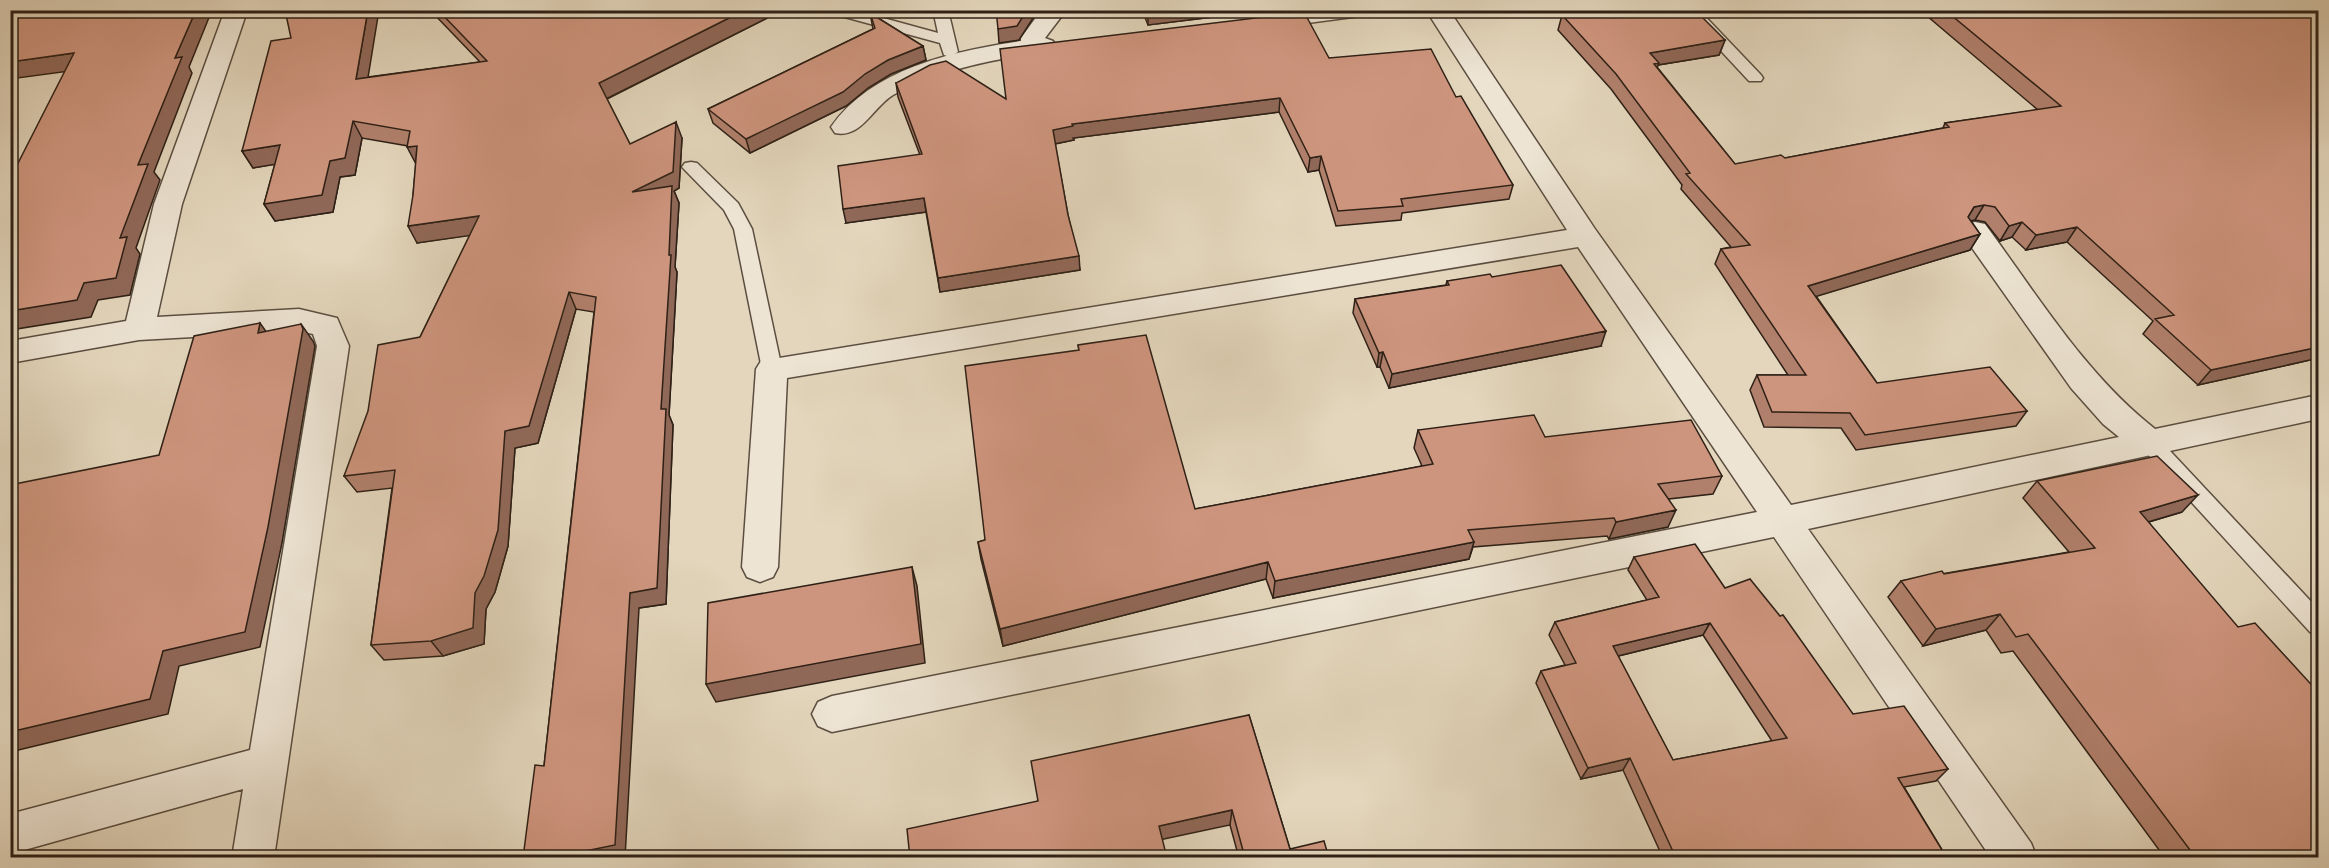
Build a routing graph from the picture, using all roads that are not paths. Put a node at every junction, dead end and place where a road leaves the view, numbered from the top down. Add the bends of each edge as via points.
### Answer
1 (239, 10) edge
2 (835, 10) edge
3 (940, 10) edge
4 (1049, 10) edge
5 (1353, 10) edge
6 (1437, 10) edge
7 (1690, 10) edge
8 (1237, 25) edge
9 (947, 40) junction
10 (1064, 45) edge
11 (1034, 46) junction
12 (953, 64) junction
13 (1755, 78) dead end
14 (844, 127) dead end
15 (692, 167) dead end
16 (1975, 231) edge
17 (1585, 236) junction
18 (139, 328) junction
19 (10, 352) edge
20 (772, 369) junction
21 (2319, 407) edge
22 (2150, 443) junction
23 (1782, 521) junction
24 (760, 567) dead end
25 (2319, 626) edge
26 (832, 714) dead end
27 (267, 764) junction
28 (10, 834) edge
29 (253, 858) edge
30 (2016, 858) edge

1 - 18 street via 234,14 168,204
2 - 9 lane
3 - 9 lane
4 - 11 street via 1033,38
5 - 8 street
6 - 17 street
7 - 13 lane
9 - 12 lane
10 - 11 street
11 - 12 street
12 - 14 street via 920,73 881,92
15 - 20 lane via 732,207 743,229
16 - 22 street via 2082,380 2115,415
17 - 20 street
17 - 23 street
18 - 19 street
18 - 27 street via 299,320 326,326 333,346
20 - 24 street
21 - 22 street
22 - 23 street
22 - 25 lane
23 - 26 street
23 - 30 street
27 - 28 street
27 - 29 street

